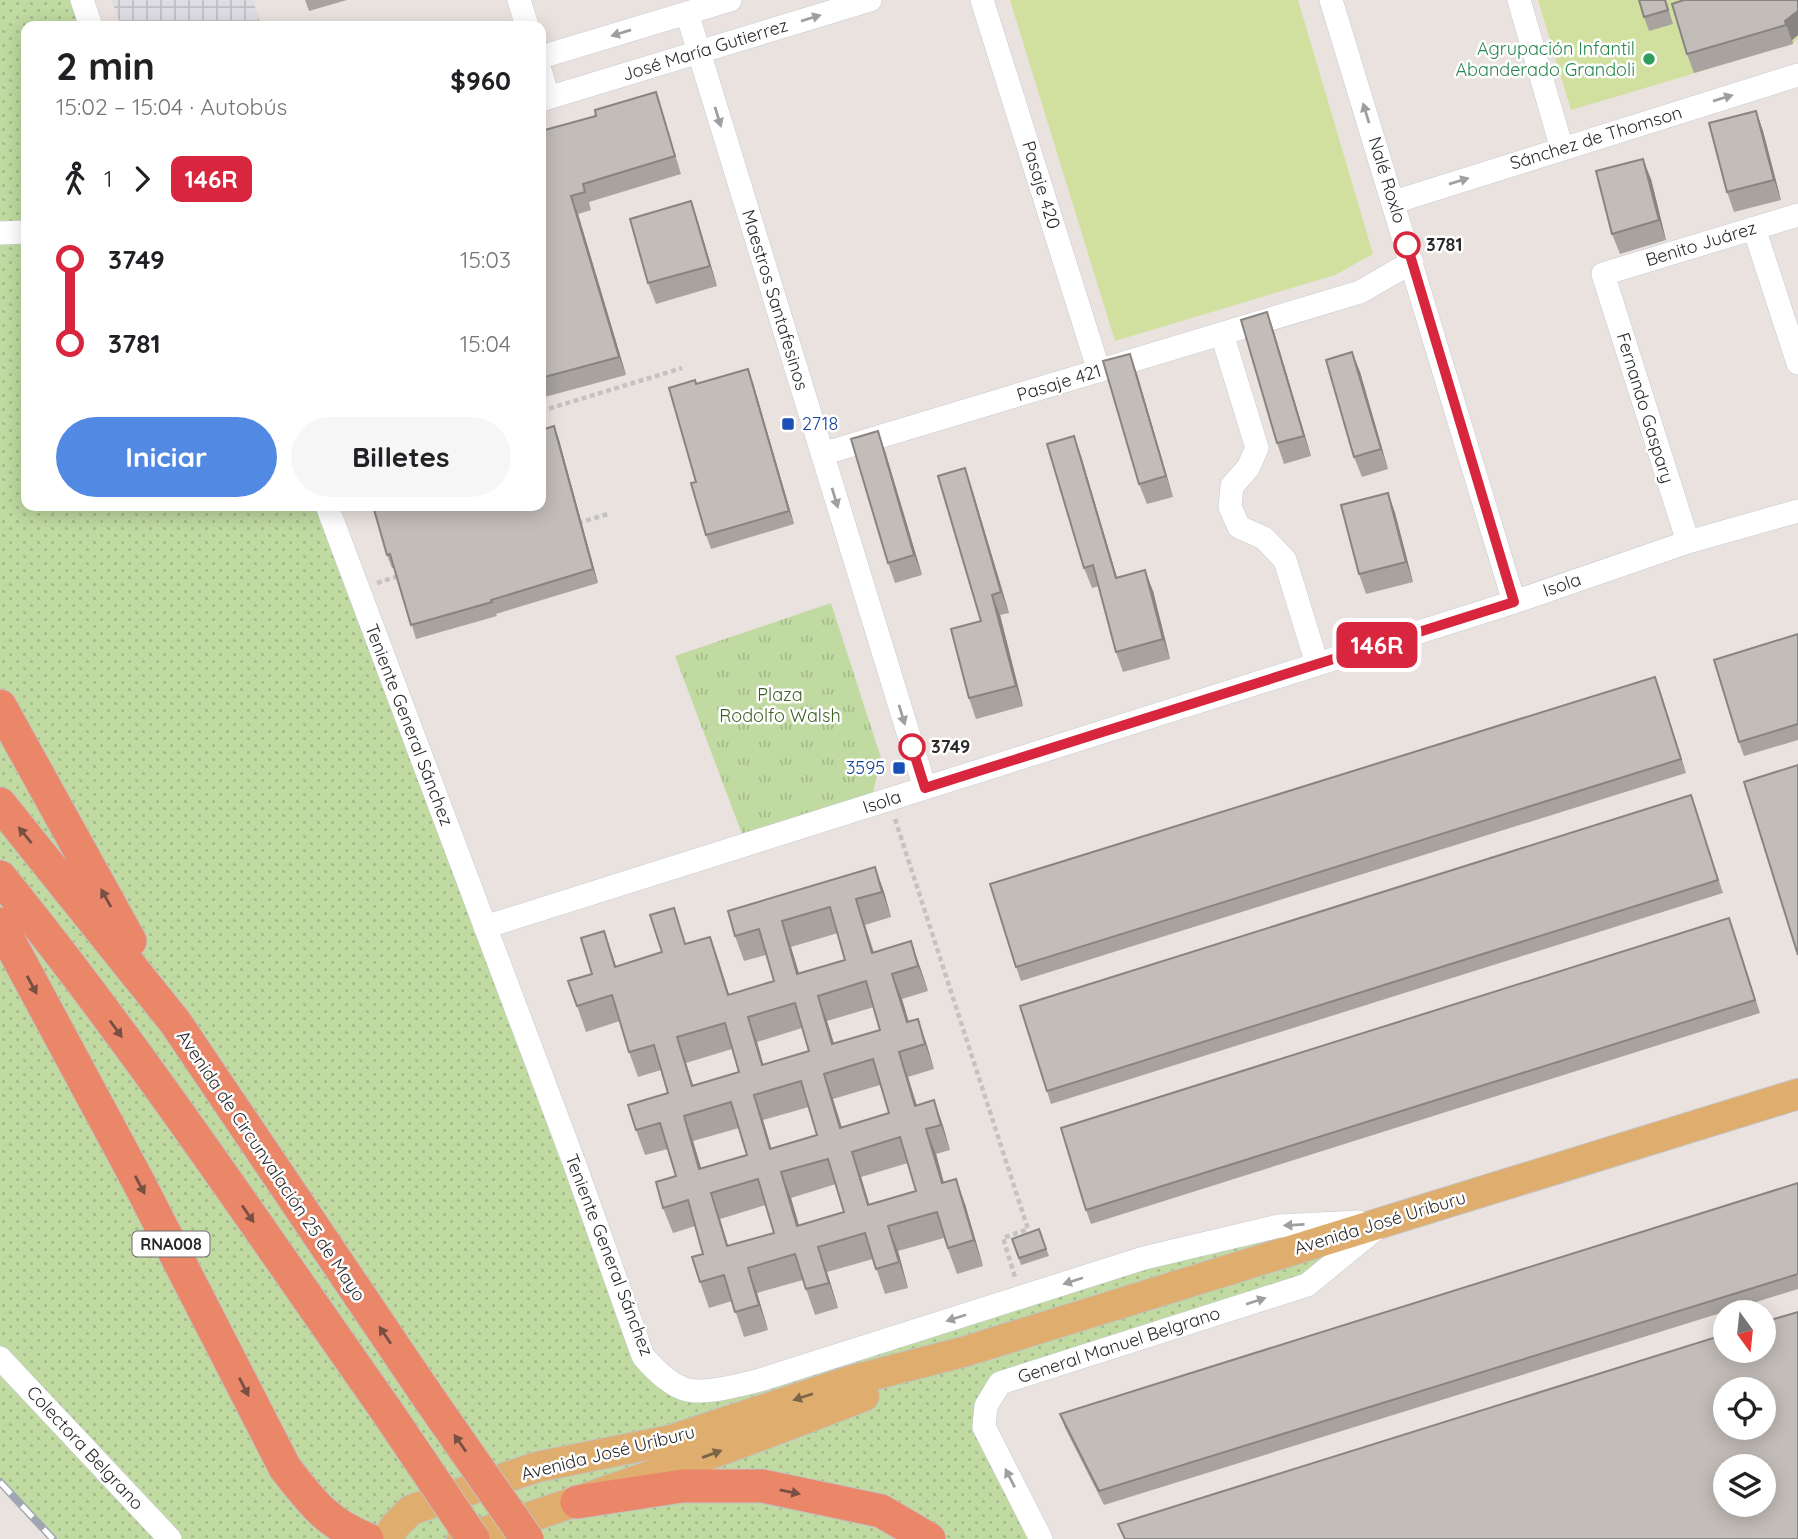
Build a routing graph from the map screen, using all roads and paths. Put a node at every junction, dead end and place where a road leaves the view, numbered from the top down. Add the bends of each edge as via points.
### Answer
1 (82, 0) edge
2 (519, 0) edge
3 (730, 0) edge
4 (870, 0) edge
5 (982, 0) edge
6 (1331, 0) edge
7 (1519, 0) edge
8 (687, 13) junction
9 (89, 21) edge
10 (525, 21) edge
11 (698, 51) junction
12 (546, 55) edge
13 (1798, 75) edge
14 (546, 98) edge
15 (1562, 149) junction
16 (1394, 201) junction
17 (1798, 215) edge
18 (1754, 228) junction
19 (21, 232) edge
20 (0, 233) edge
21 (1412, 262) junction
22 (1603, 274) joint
23 (1222, 334) junction
24 (1798, 363) edge
25 (681, 368) dead end
26 (1099, 371) junction
27 (546, 409) edge
28 (822, 454) junction
29 (329, 511) edge
30 (1798, 511) edge
31 (608, 514) dead end
32 (568, 526) edge
33 (1688, 542) junction
34 (410, 573) edge
35 (358, 589) junction
36 (1514, 602) junction
37 (1317, 664) junction
38 (0, 706) edge
39 (925, 788) junction
40 (888, 800) junction
41 (0, 804) edge
42 (0, 877) edge
43 (0, 924) edge
44 (485, 927) junction
45 (175, 1023) junction
46 (1798, 1094) edge
47 (1386, 1220) junction
48 (1021, 1298) junction
49 (963, 1352) junction
50 (0, 1358) edge
51 (577, 1502) junction
52 (170, 1539) edge
53 (367, 1539) edge
54 (387, 1539) edge
55 (462, 1539) edge
56 (473, 1539) edge
57 (527, 1539) edge
58 (929, 1539) edge
59 (1041, 1539) edge

1 - 9 street
2 - 10 street
3 - 8 street
11 -> 4 street, José María Gutierrez
5 - 26 street, Pasaje 420
16 -> 6 street, Nalé Roxlo
7 - 15 street
8 - 11 street, Maestros Santafesinos
8 -> 12 street
11 - 14 street, José María Gutierrez
11 -> 28 street, Maestros Santafesinos
15 -> 13 street, Sánchez de Thomson
16 -> 15 street, Sánchez de Thomson
16 - 21 street, Nalé Roxlo
17 - 18 street, Benito Juárez
18 - 22 street, Benito Juárez
18 - 24 street
19 - 20 street
21 - 23 street, Pasaje 421 via 1360,292
21 - 36 street, Nalé Roxlo
22 - 33 street, Fernando Gaspary
23 - 26 street, Pasaje 421
23 - 37 street via 1257,448 1233,486 1230,507 1239,527 1264,538 1285,560
25 - 27 path
26 - 28 street, Pasaje 421
28 -> 39 street, Maestros Santafesinos
29 - 35 street, Teniente General Sánchez
30 - 33 street, Isola
31 - 32 path
33 - 36 street, Isola
34 - 35 path
35 - 44 street, Teniente General Sánchez
36 - 37 street, Isola
37 - 39 street, Isola
45 -> 38 highway
39 - 40 street, Isola
40 - 44 street, Isola
40 - 48 path via 1028,1229 1003,1238
45 -> 41 highway, Avenida de Circunvalación 25 de Mayo
42 -> 56 highway, bridge via 154,1081
43 -> 53 highway, RNA008 via 285,1468 324,1514 343,1530
48 -> 44 street, Teniente General Sánchez via 726,1388 687,1390 659,1374 643,1356
57 -> 45 highway, Avenida de Circunvalación 25 de Mayo, bridge
46 - 47 main road, Avenida José Uriburu
47 -> 48 street, Teniente General Sánchez via 1279,1226 1144,1258
47 - 49 main road, Avenida José Uriburu
59 -> 47 street, General Manuel Belgrano via 984,1427 986,1406 1000,1383 1307,1285
51 -> 49 main road, Avenida José Uriburu via 865,1396
49 -> 54 main road, Avenida José Uriburu via 850,1381 671,1440 537,1467 411,1510
50 - 52 street, Colectora Belgrano
51 - 55 main road, Avenida José Uriburu
51 -> 58 highway via 682,1486 762,1486 881,1511

